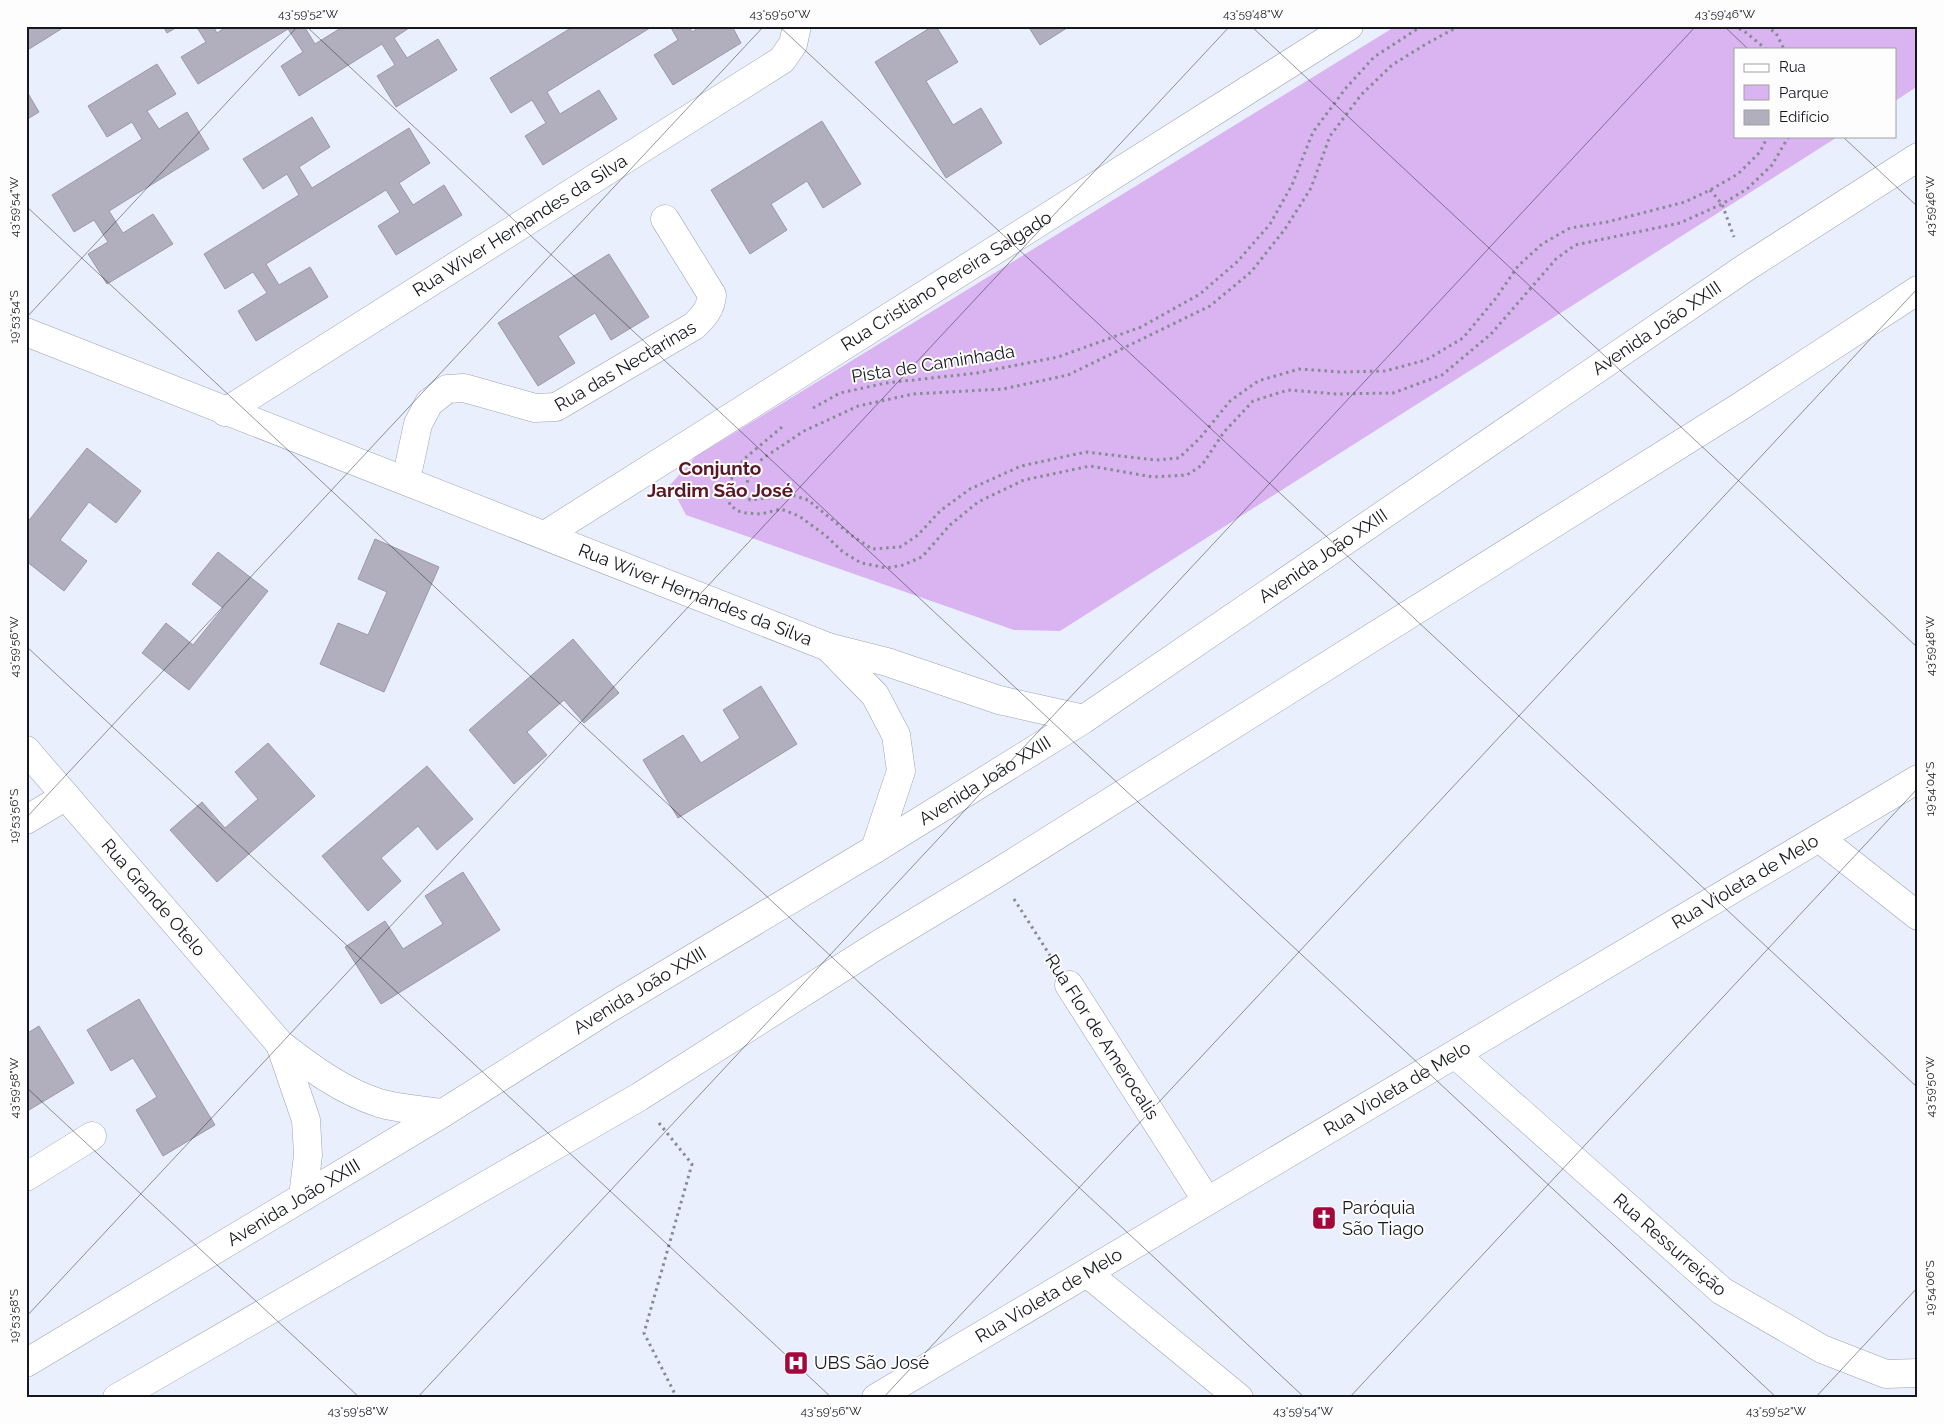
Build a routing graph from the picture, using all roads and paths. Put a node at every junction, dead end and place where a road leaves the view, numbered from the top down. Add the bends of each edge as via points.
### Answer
1 (796, 26) edge
2 (1349, 26) edge
3 (1422, 26) edge
4 (1460, 26) edge
5 (1732, 26) edge
6 (1766, 26) edge
7 (1765, 48) edge
8 (1784, 48) edge
9 (1767, 138) edge
10 (1788, 138) edge
11 (1918, 157) edge
12 (1710, 190) junction
13 (1722, 204) junction
14 (665, 219) dead end
15 (1744, 268) junction
16 (1918, 290) edge
17 (26, 332) edge
18 (809, 410) dead end
19 (226, 412) junction
20 (786, 425) dead end
21 (406, 480) junction
22 (545, 535) junction
23 (828, 647) junction
24 (1084, 719) junction
25 (26, 750) edge
26 (1918, 779) edge
27 (66, 796) junction
28 (26, 820) edge
29 (1819, 838) junction
30 (875, 849) junction
31 (997, 873) junction
32 (1918, 916) edge
33 (1069, 985) joint
34 (280, 1044) junction
35 (1456, 1054) junction
36 (639, 1097) junction
37 (444, 1113) junction
38 (92, 1136) dead end
39 (26, 1177) edge
40 (303, 1197) junction
41 (1207, 1201) junction
42 (1087, 1273) junction
43 (26, 1363) edge
44 (1918, 1373) edge
45 (117, 1398) edge
46 (677, 1398) edge
47 (876, 1398) edge
48 (1239, 1398) edge

1 - 19 street, Rua Wiver Hernandes da Silva via 794,44 782,60
2 - 22 street, Rua Cristiano Pereira Salgado
3 - 18 path, Pista de Caminhada via 1374,57 1346,88 1313,132 1292,185 1270,224 1238,261 1200,294 1142,327 1058,356 977,373 886,383 840,394
4 - 12 path via 1392,66 1361,95 1330,136 1310,188 1285,229 1251,272 1210,306 1068,375 1004,388 914,394 858,406 804,431 762,459 748,479 745,492 750,500 792,495 808,500 872,549 900,547 970,489 1021,466 1086,452 1156,460 1179,458 1230,401 1258,381 1299,369 1385,371 1426,360 1463,338 1518,266 1542,244 1570,228 1685,202
5 - 7 path via 1744,31
6 - 8 path via 1776,33
9 - 12 path via 1760,152 1738,174
10 - 13 path via 1772,165 1747,189
11 - 15 street, Avenida João XXIII
12 - 13 path
13 - 15 path
13 - 20 path via 1680,223 1576,245 1556,259 1491,334 1442,375 1393,393 1337,394 1288,390 1253,401 1224,432 1202,465 1187,475 1153,477 1090,466 1024,480 978,502 950,525 922,557 903,565 887,568 861,563 799,516 781,509 761,514 746,513 730,505 727,492 744,459
14 - 21 street, Rua das Nectarinas via 712,294 711,306 694,326 556,407 535,408 464,388 446,389 429,403 418,424
15 - 24 street, Avenida João XXIII
16 - 31 street via 1740,406
17 - 19 street, Rua Wiver Hernandes da Silva
19 - 21 street, Rua Wiver Hernandes da Silva
21 - 22 street, Rua Wiver Hernandes da Silva
22 - 23 street, Rua Wiver Hernandes da Silva
23 - 24 street, Rua Wiver Hernandes da Silva via 887,662 999,700
23 - 30 street, Rua Wiver Hernandes da Silva via 875,695 896,735 901,772
24 - 30 street, Avenida João XXIII
25 - 27 street, Rua Grande Otelo
26 - 29 street, Rua Violeta de Melo
27 - 28 street
27 - 34 street, Rua Grande Otelo
29 - 32 street
29 - 35 street, Rua Violeta de Melo
30 - 37 street, Avenida João XXIII via 608,1009
31 - 33 path, Rua Flor de Amerocalis
31 - 36 street
33 - 41 street, Rua Flor de Amerocalis
34 - 37 street, Rua Grande Otelo via 348,1091 380,1104
34 - 40 street, Rua Grande Otelo via 306,1120 308,1155
35 - 41 street, Rua Violeta de Melo
35 - 44 street, Rua Ressurreição via 1722,1291 1822,1349 1886,1374
36 - 45 street
36 - 46 path via 692,1164 644,1332
37 - 40 street, Avenida João XXIII
38 - 39 street
40 - 43 street, Avenida João XXIII
41 - 42 street, Rua Violeta de Melo
42 - 47 street, Rua Violeta de Melo
42 - 48 street

